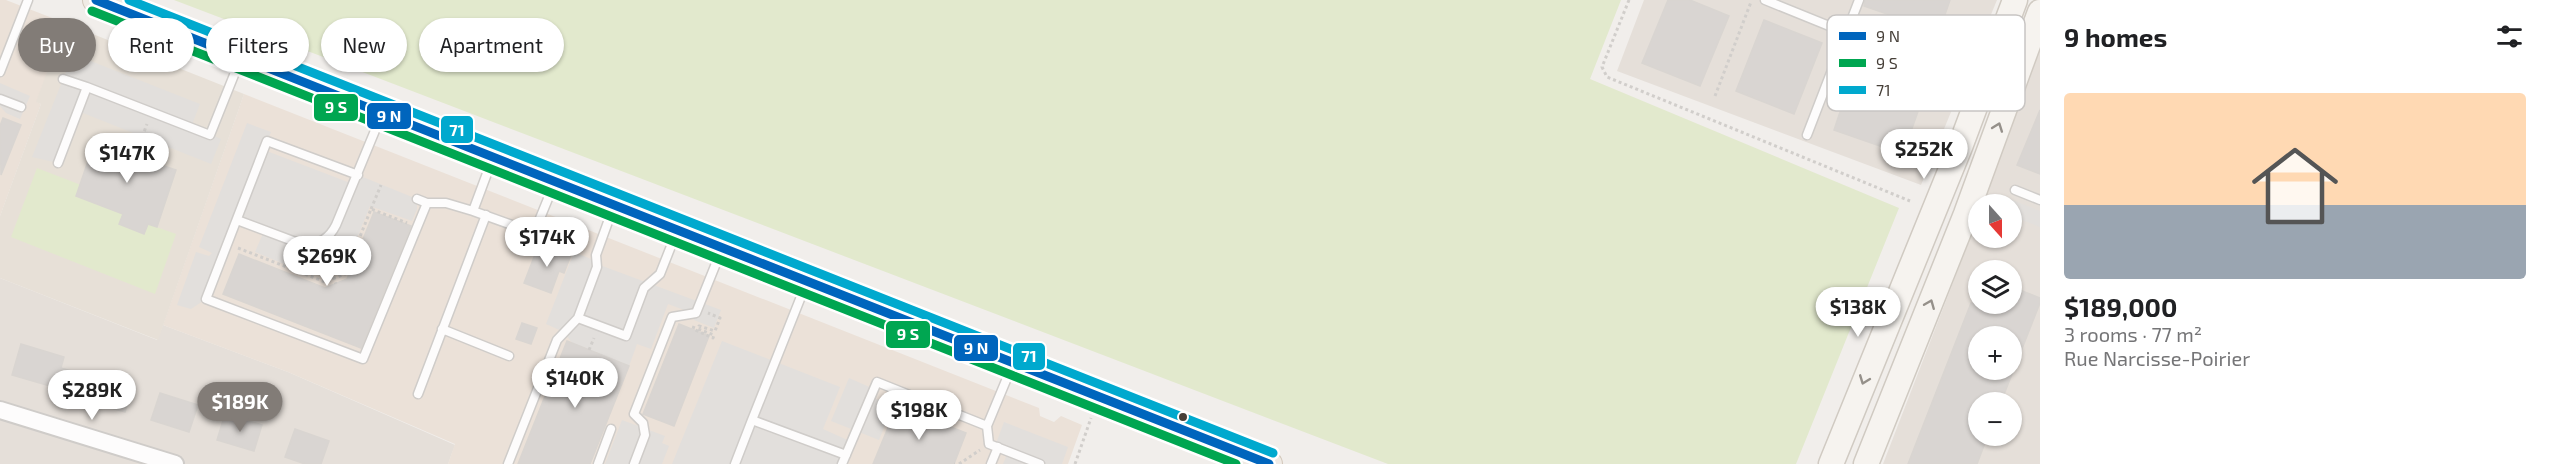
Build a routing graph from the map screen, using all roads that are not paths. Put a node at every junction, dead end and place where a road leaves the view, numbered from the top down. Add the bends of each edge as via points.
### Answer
1 (28, 0) edge
2 (96, 0) edge
3 (1765, 0) edge
4 (1859, 0) edge
5 (2015, 0) edge
6 (2040, 12) edge
7 (1853, 15) edge
8 (2009, 15) edge
9 (1827, 25) edge
10 (206, 44) edge
11 (2025, 53) edge
12 (0, 72) edge
13 (235, 72) edge
14 (277, 72) edge
15 (63, 79) dead end
16 (1827, 83) edge
17 (87, 87) junction
18 (0, 99) edge
19 (21, 107) dead end
20 (1973, 111) edge
21 (2004, 111) edge
22 (382, 113) junction
23 (1807, 135) dead end
24 (493, 157) junction
25 (58, 163) dead end
26 (358, 175) junction
27 (555, 181) junction
28 (2015, 190) dead end
29 (417, 199) dead end
30 (2040, 200) edge
31 (427, 203) junction
32 (614, 205) junction
33 (473, 211) junction
34 (486, 215) junction
35 (237, 220) junction
36 (677, 230) junction
37 (722, 248) junction
38 (807, 281) junction
39 (578, 318) junction
40 (442, 329) junction
41 (509, 356) dead end
42 (1013, 363) junction
43 (418, 394) dead end
44 (0, 410) edge
45 (752, 420) junction
46 (987, 426) junction
47 (611, 429) dead end
48 (994, 446) junction
49 (844, 460) edge
50 (175, 464) edge
51 (508, 464) edge
52 (598, 464) edge
53 (634, 464) edge
54 (735, 464) edge
55 (991, 464) edge
56 (1040, 464) edge
57 (1269, 464) edge
58 (1831, 464) edge
59 (1866, 464) edge

1 - 12 lane
2 - 10 main road
3 - 9 lane
4 - 7 lane
5 -> 8 street
11 -> 6 street
13 - 17 lane via 210,135
14 - 22 main road
15 - 17 lane
16 - 23 lane
17 - 25 lane
18 - 19 lane
20 -> 58 street
59 -> 21 street
22 - 24 main road
22 - 26 lane
24 - 27 main road
24 - 33 lane
26 - 35 lane via 333,230 317,243 296,242
26 - 35 lane via 267,141
27 - 32 main road
27 - 34 lane via 534,233
28 - 30 lane
29 - 31 lane
31 - 33 lane via 446,203
31 - 35 lane via 363,360 206,299
32 - 36 main road
32 - 39 lane
33 - 34 lane
34 - 40 lane
36 - 37 main road
36 - 39 lane via 660,274 644,288 626,336
37 - 38 main road
37 - 53 lane via 696,313 672,317 634,414 643,423 645,435
38 - 42 main road
38 - 45 lane
39 - 51 lane via 557,340
40 - 41 lane
40 - 43 lane
42 - 46 lane
42 - 57 main road
44 - 50 street
45 - 49 lane
45 - 54 lane
46 - 48 lane
46 - 49 lane via 877,382
47 - 52 lane
48 - 55 lane
48 - 56 lane

